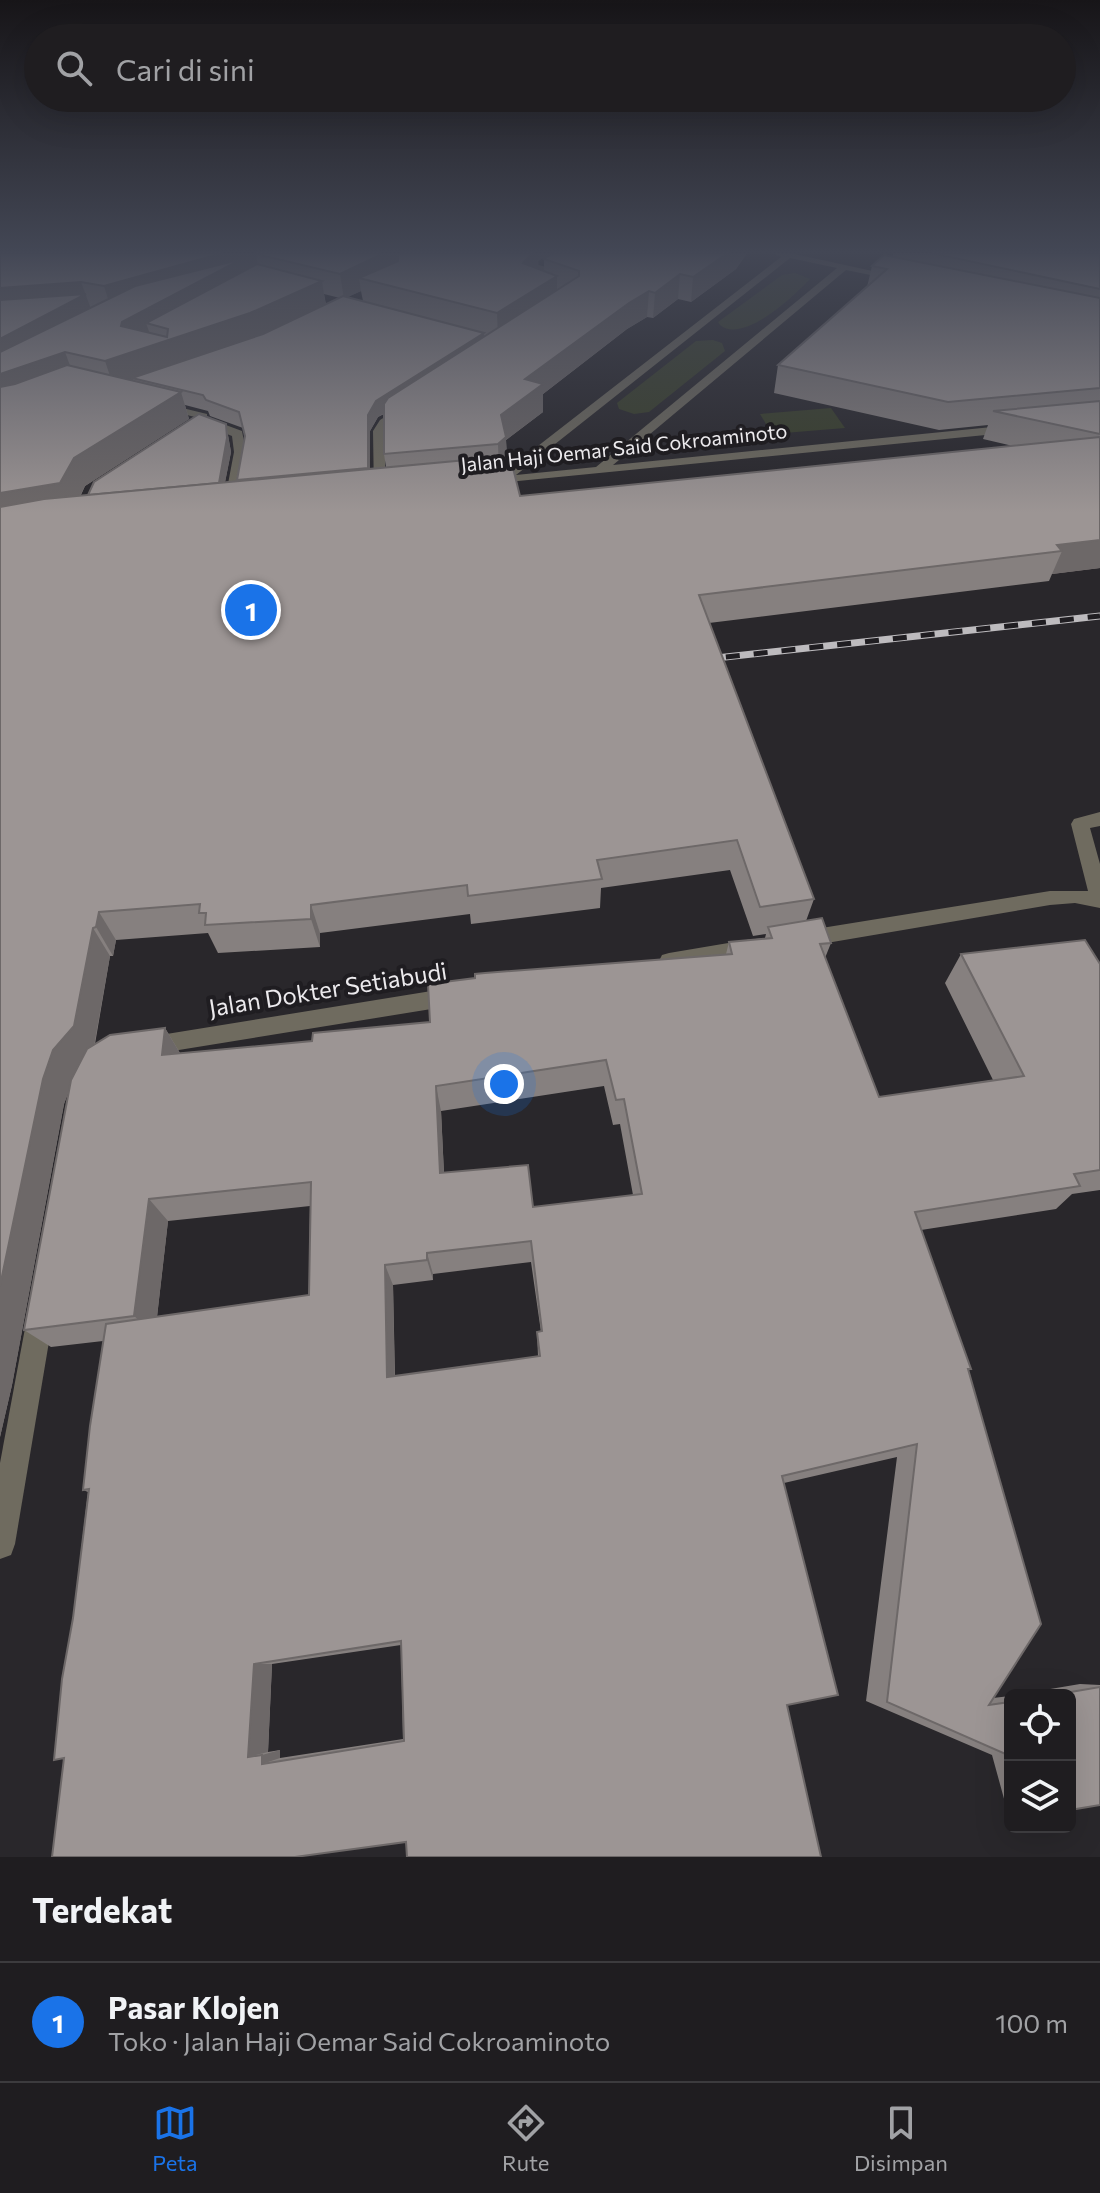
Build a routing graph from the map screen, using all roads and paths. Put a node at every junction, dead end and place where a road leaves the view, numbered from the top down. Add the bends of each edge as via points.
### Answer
1 (676, 340) edge
2 (753, 340) edge
3 (423, 397) edge
4 (143, 402) edge
5 (202, 420) junction
6 (1022, 429) edge
7 (171, 441) edge
8 (599, 471) junction
9 (501, 480) junction
10 (471, 483) edge
11 (394, 490) edge
12 (379, 491) junction
13 (364, 492) edge
14 (246, 504) edge
15 (231, 505) junction
16 (216, 507) edge
17 (1100, 819) edge
18 (1100, 900) edge
19 (644, 965) edge
20 (473, 993) edge
21 (126, 1050) edge
22 (44, 1293) edge
23 (0, 1544) edge

1 - 9 street
2 - 8 street
3 - 12 street via 384,422 379,431
4 - 5 street via 200,415
5 - 7 street
5 - 15 street via 238,434
6 - 8 street, Jalan Haji Oemar Said Cokroaminoto
8 - 9 street, Jalan Haji Oemar Said Cokroaminoto
9 - 10 street, Jalan Haji Oemar Said Cokroaminoto
11 - 12 street
12 - 13 street
14 - 15 street
15 - 16 street
17 - 18 street via 1080,824
18 - 19 street via 1050,898
20 - 21 street, Jalan Dokter Setiabudi
22 - 23 street

